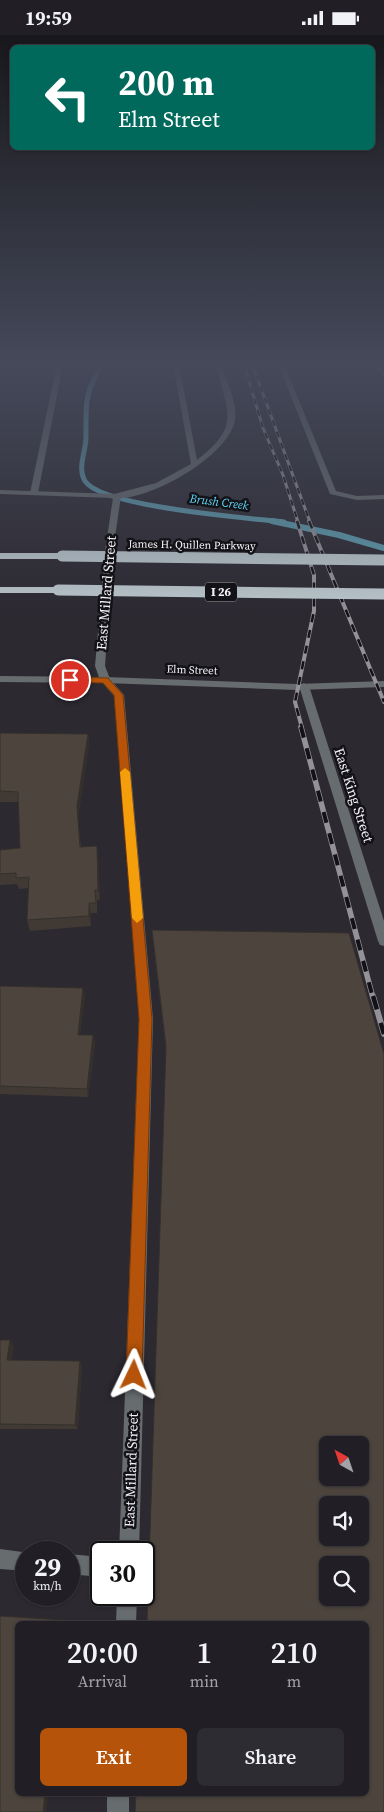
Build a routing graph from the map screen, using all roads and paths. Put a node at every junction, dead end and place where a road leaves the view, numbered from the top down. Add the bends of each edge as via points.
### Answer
1 (43, 447) edge
2 (191, 447) edge
3 (217, 447) edge
4 (315, 447) edge
5 (194, 464) junction
6 (0, 493) edge
7 (34, 493) junction
8 (117, 495) junction
9 (384, 497) edge
10 (0, 556) edge
11 (384, 560) edge
12 (0, 590) edge
13 (384, 594) edge
14 (0, 679) edge
15 (105, 680) junction
16 (384, 684) edge
17 (304, 686) junction
18 (384, 941) edge
19 (129, 1541) edge
20 (0, 1559) edge
21 (15, 1560) edge
22 (127, 1606) edge
23 (126, 1621) edge
24 (118, 1796) edge
25 (118, 1812) edge

1 - 7 street
2 - 5 street
3 - 5 street
4 - 9 street via 333,492 357,498
5 - 8 street via 161,484
6 - 7 street
7 - 8 street
8 - 15 street, East Millard Street via 104,599 100,666
10 - 11 highway, James H. Quillen Parkway, bridge
12 - 13 highway, I 26, bridge
14 - 15 street, Elm Street
15 - 17 street, Elm Street
15 - 19 street, East Millard Street via 119,695 146,1019
16 - 17 street, Elm Street
17 - 18 street, East King Street
20 - 21 street
22 - 23 street
24 - 25 street

